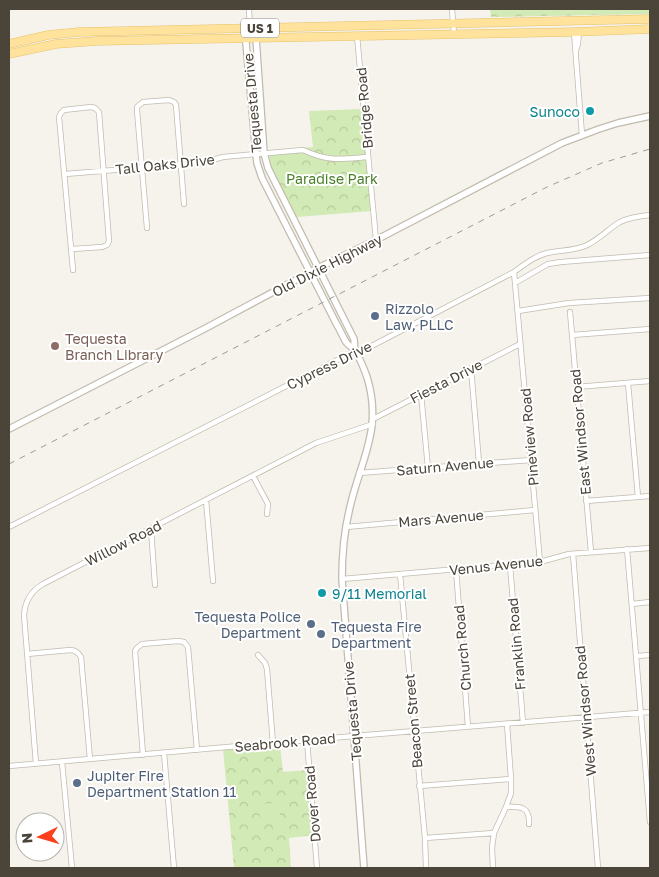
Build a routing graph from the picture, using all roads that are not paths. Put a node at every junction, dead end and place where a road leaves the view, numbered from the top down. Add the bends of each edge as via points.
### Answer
1 (248, 9) edge
2 (452, 9) edge
3 (650, 19) edge
4 (591, 21) junction
5 (574, 22) junction
6 (453, 24) junction
7 (250, 28) junction
8 (650, 29) edge
9 (94, 31) junction
10 (556, 32) junction
11 (576, 32) junction
12 (454, 34) junction
13 (357, 36) junction
14 (246, 38) junction
15 (256, 38) junction
16 (19, 41) junction
17 (79, 42) junction
18 (9, 44) edge
19 (10, 54) edge
20 (650, 116) edge
21 (582, 135) junction
22 (264, 153) junction
23 (256, 154) junction
24 (368, 157) junction
25 (180, 164) junction
26 (142, 168) junction
27 (104, 171) junction
28 (65, 174) junction
29 (184, 204) dead end
30 (650, 215) edge
31 (147, 228) dead end
32 (376, 240) junction
33 (72, 249) junction
34 (650, 255) edge
35 (318, 268) junction
36 (73, 270) dead end
37 (311, 272) junction
38 (512, 272) junction
39 (515, 282) junction
40 (650, 298) edge
41 (518, 311) junction
42 (570, 312) dead end
43 (650, 329) edge
44 (572, 335) junction
45 (520, 344) junction
46 (355, 351) junction
47 (471, 368) junction
48 (650, 381) edge
49 (628, 383) junction
50 (576, 387) junction
51 (421, 394) junction
52 (373, 421) junction
53 (9, 430) edge
54 (531, 460) junction
55 (479, 463) junction
56 (428, 468) junction
57 (359, 474) junction
58 (253, 476) junction
59 (650, 496) edge
60 (638, 497) junction
61 (206, 500) junction
62 (586, 501) junction
63 (535, 510) junction
64 (267, 514) dead end
65 (346, 526) junction
66 (9, 527) edge
67 (151, 528) junction
68 (650, 548) edge
69 (627, 550) junction
70 (591, 552) junction
71 (573, 554) junction
72 (540, 562) junction
73 (510, 565) junction
74 (456, 569) junction
75 (400, 574) junction
76 (342, 579) junction
77 (213, 581) dead end
78 (156, 585) dead end
79 (650, 602) edge
80 (632, 604) junction
81 (27, 654) junction
82 (258, 655) dead end
83 (650, 655) edge
84 (636, 656) junction
85 (650, 712) edge
86 (640, 713) junction
87 (586, 717) junction
88 (523, 722) junction
89 (507, 724) junction
90 (468, 727) junction
91 (414, 732) junction
92 (354, 736) junction
93 (307, 740) junction
94 (273, 744) junction
95 (197, 750) junction
96 (164, 753) junction
97 (143, 755) junction
98 (90, 759) junction
99 (62, 762) junction
100 (36, 764) junction
101 (9, 766) edge
102 (511, 778) junction
103 (419, 786) junction
104 (506, 807) junction
105 (650, 822) edge
106 (529, 824) dead end
107 (494, 833) junction
108 (425, 838) junction
109 (72, 868) edge
110 (174, 868) edge
111 (317, 868) edge
112 (364, 868) edge
113 (426, 868) edge
114 (493, 868) edge
115 (598, 868) edge

1 - 7 street
2 - 6 street
3 - 4 main road, US 1
4 - 5 main road, US 1
4 - 11 main road
5 - 6 main road, US 1
5 - 10 main road
6 - 7 main road, US 1
6 - 12 street
7 - 9 main road, US 1
7 - 14 street, Tequesta Drive
7 - 15 street, Tequesta Drive
8 - 11 main road, US 1
9 - 16 main road, US 1
9 - 17 main road
10 - 11 main road, US 1
10 - 12 main road, US 1
11 - 21 street
12 - 13 main road, US 1
13 - 15 main road, US 1
13 - 24 street, Bridge Road
14 - 15 main road, US 1
14 - 17 main road, US 1
14 - 23 street, Tequesta Drive
15 - 22 street, Tequesta Drive
16 - 18 main road, US 1
16 - 19 main road
17 - 19 main road, US 1
20 - 21 street, Old Dixie Highway
21 - 32 street, Old Dixie Highway
22 - 23 street, Tall Oaks Drive
22 - 24 street, Tall Oaks Drive via 303,150 334,160
22 - 35 street, Tequesta Drive via 271,176
23 - 25 street, Tall Oaks Drive
23 - 37 street, Tequesta Drive via 262,178
24 - 32 street, Bridge Road
25 - 26 street, Tall Oaks Drive
25 - 26 street via 174,102 143,102 137,107
25 - 29 street
26 - 27 street, Tall Oaks Drive
26 - 31 street
27 - 28 street, Tall Oaks Drive
27 - 28 street via 99,112 91,107 60,112
27 - 33 street via 109,241 102,248
28 - 33 street
30 - 38 street, Cypress Drive via 626,219 589,244 576,250 534,258
32 - 35 street, Old Dixie Highway
33 - 36 street
34 - 39 street via 548,264
35 - 37 street, Old Dixie Highway
35 - 46 street, Tequesta Drive via 354,339
37 - 46 street, Tequesta Drive via 346,342
37 - 53 street, Old Dixie Highway
38 - 39 street, Pineview Road
38 - 46 street, Cypress Drive via 364,350
39 - 41 street, Pineview Road
40 - 41 street via 569,303
41 - 45 street, Pineview Road
42 - 44 street, East Windsor Road
43 - 44 street
44 - 50 street, East Windsor Road
45 - 47 street, Fiesta Drive
45 - 54 street, Pineview Road
46 - 52 street, Tequesta Drive via 369,384
46 - 66 street, Cypress Drive
47 - 51 street, Fiesta Drive
47 - 55 street
48 - 49 street
49 - 50 street
49 - 60 street
50 - 62 street, East Windsor Road
51 - 52 street, Fiesta Drive
51 - 56 street
52 - 57 street, Tequesta Drive
52 - 58 street, Willow Road via 316,444
54 - 55 street, Saturn Avenue
54 - 63 street, Pineview Road
55 - 56 street, Saturn Avenue
56 - 57 street, Saturn Avenue
57 - 65 street, Tequesta Drive
58 - 61 street, Willow Road
58 - 64 street via 268,504
59 - 60 street
60 - 62 street
61 - 67 street, Willow Road
61 - 77 street
62 - 70 street, East Windsor Road
63 - 65 street, Mars Avenue
63 - 72 street, Pineview Road
65 - 76 street, Tequesta Drive
67 - 78 street
67 - 81 street, Willow Road via 34,591 24,611
68 - 69 street, Venus Avenue
69 - 70 street, Venus Avenue
69 - 80 street
70 - 71 street, Venus Avenue
71 - 72 street, Venus Avenue
71 - 87 street, West Windsor Road
72 - 73 street, Venus Avenue
73 - 74 street, Venus Avenue
73 - 88 street, Franklin Road
74 - 75 street, Venus Avenue
74 - 90 street, Church Road
75 - 76 street, Venus Avenue
75 - 91 street, Beacon Street
76 - 92 street, Tequesta Drive
79 - 80 street
80 - 84 street
81 - 98 street via 74,650 81,656
81 - 100 street, Willow Road
82 - 94 street via 267,669
83 - 84 street
84 - 86 street
85 - 86 street, Seabrook Road
86 - 87 street, Seabrook Road
86 - 105 street
87 - 88 street, Seabrook Road
87 - 115 street, West Windsor Road
88 - 89 street, Seabrook Road
89 - 90 street, Seabrook Road
89 - 102 street
90 - 91 street, Seabrook Road
91 - 92 street, Seabrook Road
91 - 103 street, Beacon Street
92 - 93 street, Seabrook Road
92 - 112 street, Tequesta Drive
93 - 94 street, Seabrook Road
93 - 111 street, Dover Road
94 - 95 street, Seabrook Road
95 - 96 street, Seabrook Road
95 - 97 street via 188,647 178,641 142,644 135,651
96 - 97 street, Seabrook Road
96 - 110 street
97 - 98 street, Seabrook Road
98 - 99 street, Seabrook Road
99 - 100 street, Seabrook Road
99 - 109 street
100 - 101 street, Seabrook Road
102 - 103 street
102 - 104 street via 511,793
103 - 108 street, Beacon Street
104 - 106 street via 522,808 527,812
104 - 107 street
107 - 108 street
107 - 114 street
108 - 113 street, Beacon Street

